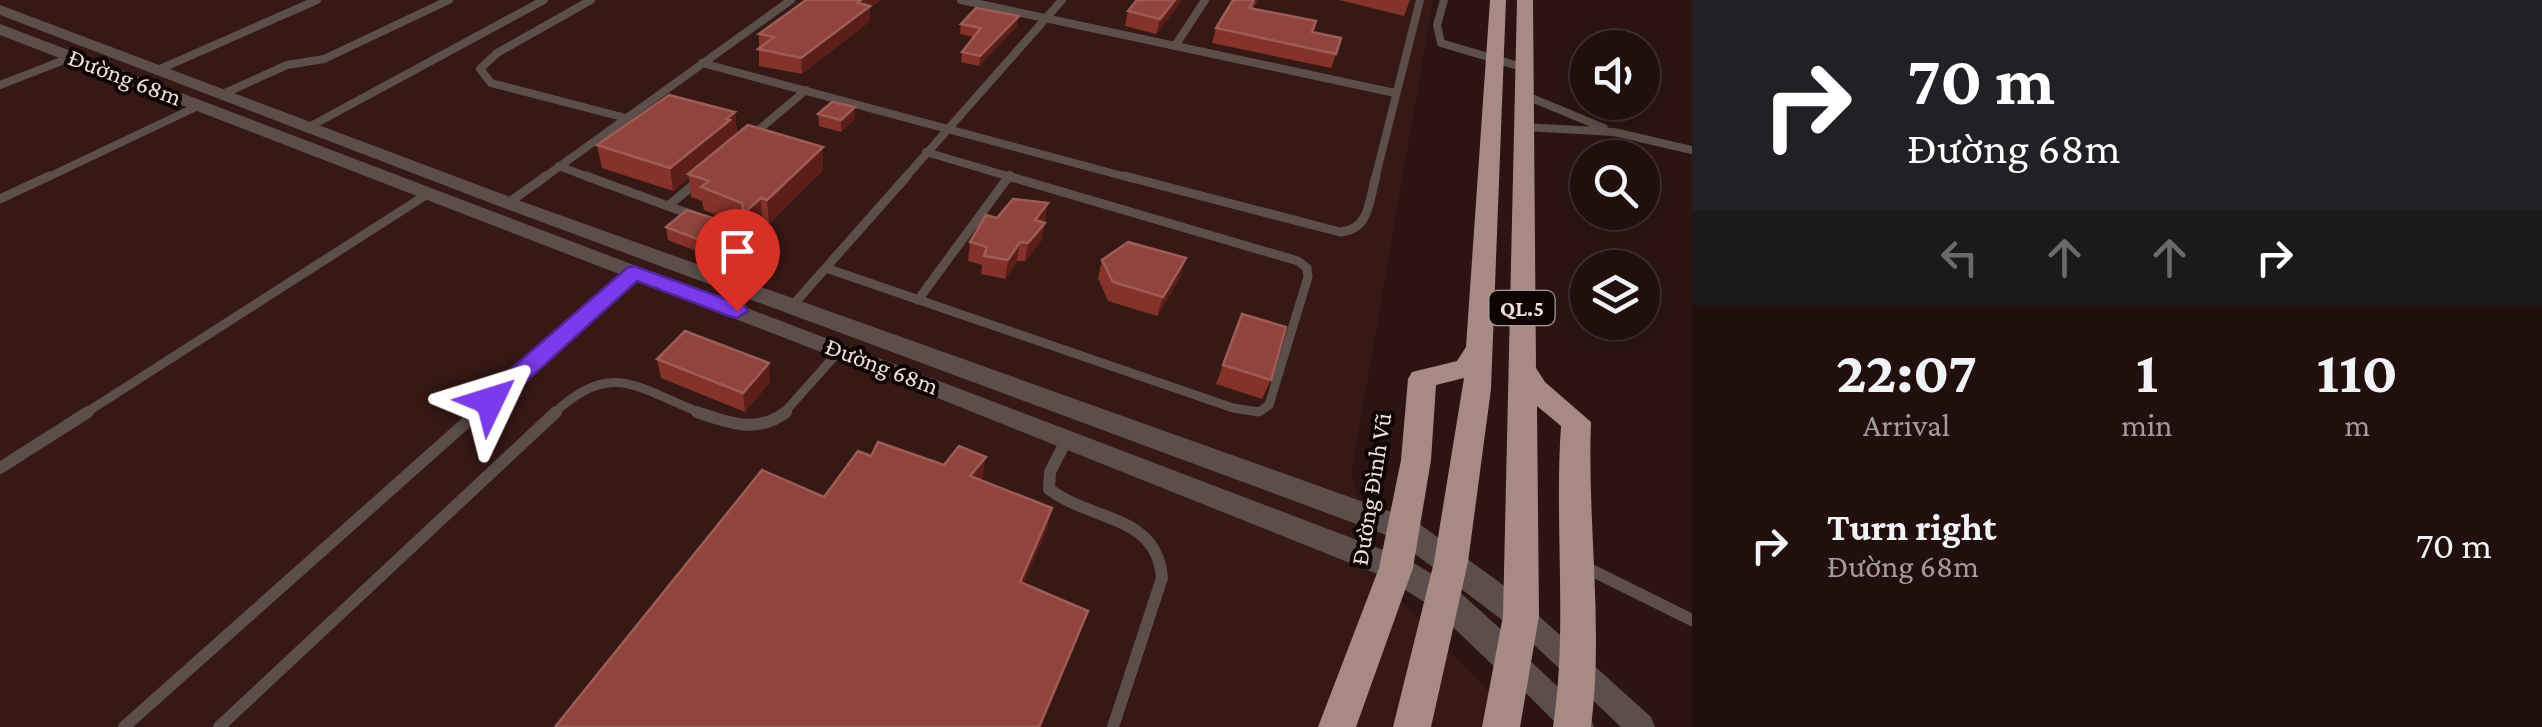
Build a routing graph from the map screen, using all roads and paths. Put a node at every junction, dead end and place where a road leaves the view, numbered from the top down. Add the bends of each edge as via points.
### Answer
1 (317, 0) edge
2 (449, 0) edge
3 (544, 0) edge
4 (591, 0) edge
5 (790, 0) edge
6 (960, 0) edge
7 (1062, 0) edge
8 (1205, 0) edge
9 (1420, 0) edge
10 (1444, 0) edge
11 (1498, 0) edge
12 (1525, 0) edge
13 (0, 10) edge
14 (1043, 18) junction
15 (0, 28) edge
16 (1174, 46) junction
17 (72, 57) junction
18 (1494, 62) junction
19 (702, 63) junction
20 (160, 68) junction
21 (1524, 81) junction
22 (0, 85) edge
23 (806, 90) junction
24 (225, 93) junction
25 (1395, 93) junction
26 (198, 106) junction
27 (626, 118) junction
28 (1522, 126) junction
29 (309, 127) junction
30 (947, 128) junction
31 (1614, 132) junction
32 (744, 142) edge
33 (1692, 150) edge
34 (926, 152) junction
35 (559, 166) junction
36 (714, 168) edge
37 (1010, 176) junction
38 (426, 195) junction
39 (0, 199) edge
40 (508, 202) junction
41 (668, 206) junction
42 (703, 219) edge
43 (826, 268) junction
44 (634, 273) junction
45 (918, 300) junction
46 (792, 306) junction
47 (840, 350) junction
48 (1478, 350) junction
49 (1521, 366) junction
50 (1068, 436) junction
51 (0, 468) edge
52 (1404, 529) junction
53 (1576, 562) junction
54 (1396, 568) junction
55 (1447, 580) junction
56 (1521, 616) junction
57 (1692, 620) edge
58 (1514, 664) junction
59 (1580, 670) junction
60 (1575, 725) edge
61 (124, 727) edge
62 (219, 727) edge
63 (1114, 727) edge
64 (1337, 727) edge
65 (1412, 727) edge
66 (1501, 727) edge
67 (1641, 727) edge

1 - 20 lane
2 - 24 lane via 324,59 287,65
3 - 29 lane
4 - 27 lane via 480,68 491,83
5 - 19 lane
6 - 14 lane
7 - 14 lane
8 - 16 lane
9 - 25 lane
10 - 18 lane via 1438,40
11 - 18 highway, QL.5
12 - 21 highway, QL.5
13 - 20 street
14 - 16 lane
14 - 30 lane
15 - 17 street, Đường 68m
16 - 25 lane
17 - 22 lane
17 - 26 street, Đường 68m
18 - 21 lane
18 - 48 highway, QL.5
19 - 23 lane
19 - 27 lane
20 - 24 street
21 - 28 highway, QL.5
21 - 31 lane
23 - 30 lane
23 - 32 lane
24 - 29 street
25 - 30 lane via 1364,222 1350,233
26 - 38 street, Đường 68m
26 - 39 lane
27 - 35 lane
28 - 31 lane
28 - 49 highway, QL.5
29 - 40 street
30 - 34 lane
31 - 33 lane
34 - 37 lane
34 - 43 lane
35 - 40 lane
35 - 41 lane
36 - 41 lane
37 - 45 lane
37 - 45 lane via 1278,253 1307,268 1269,405 1259,412 1233,408
38 - 44 street, Đường 68m
38 - 51 lane
40 - 46 street
41 - 42 lane
43 - 45 lane
43 - 46 lane
44 - 47 street, Đường 68m
44 - 61 lane
46 - 52 street
47 - 50 street, Đường 68m
47 - 62 lane via 778,418 758,424 706,415 625,383 576,392
48 - 52 highway, Đường Đình Vũ via 1466,368 1422,379
48 - 55 highway, QL.5
49 - 53 highway via 1535,389 1576,422
49 - 56 highway, QL.5
50 - 54 street, Đường 68m
50 - 63 lane via 1050,472 1049,490 1142,533 1161,553 1162,578
52 - 54 highway, Đường Đình Vũ
52 - 55 street
53 - 57 lane
53 - 59 highway
54 - 55 street, Đường 68m
54 - 64 highway, Đường Đình Vũ
55 - 56 street
55 - 58 street, Đường 68m
55 - 65 highway, QL.5
56 - 58 highway
56 - 59 street
58 - 60 street
58 - 66 highway
59 - 60 highway
59 - 67 street

